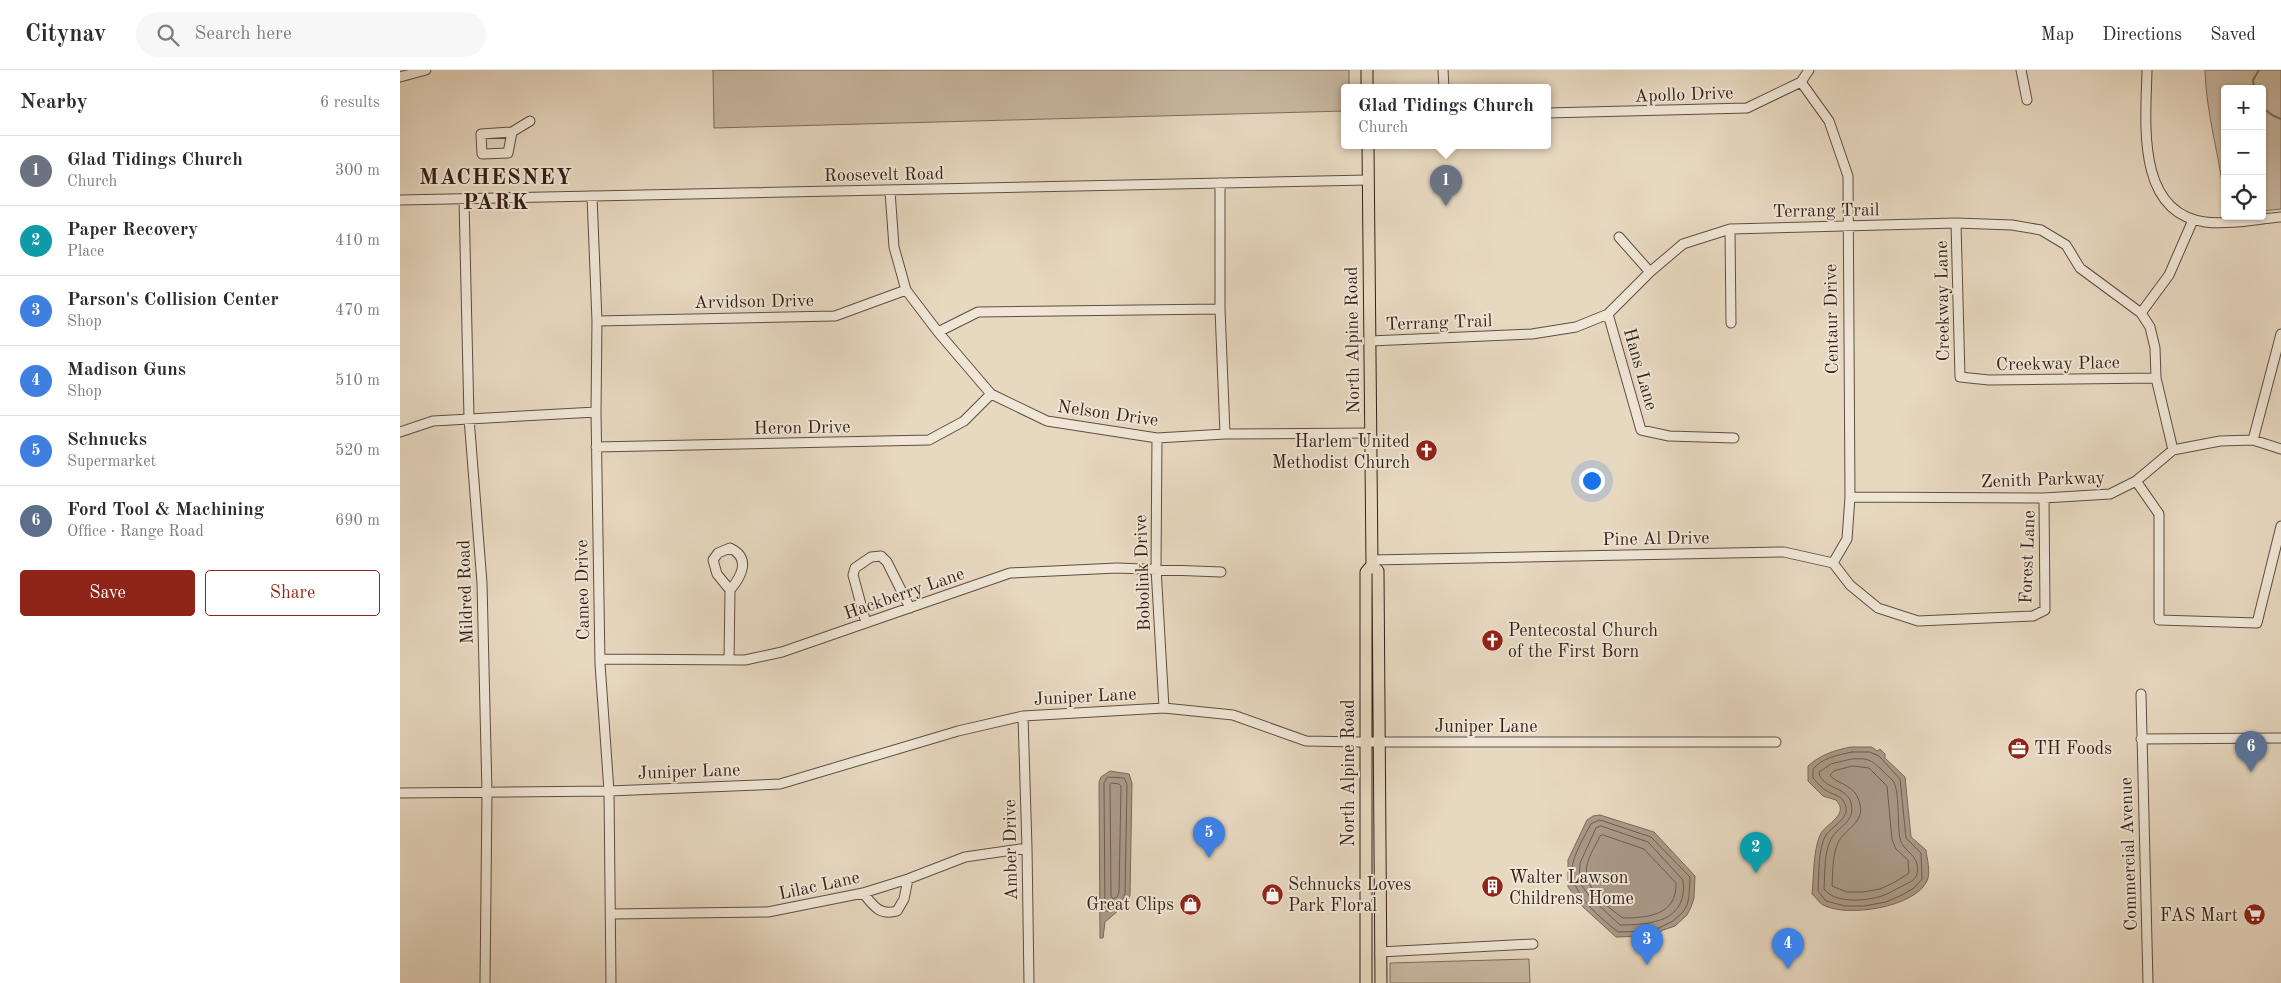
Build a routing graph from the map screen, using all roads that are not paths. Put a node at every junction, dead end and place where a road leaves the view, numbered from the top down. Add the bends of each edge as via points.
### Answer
1 (426, 70) edge
2 (1367, 70) edge
3 (1443, 70) edge
4 (1809, 70) edge
5 (2021, 70) edge
6 (2147, 70) edge
7 (400, 77) edge
8 (1801, 82) junction
9 (1367, 84) edge
10 (1444, 84) edge
11 (2027, 100) dead end
12 (1551, 113) edge
13 (530, 121) dead end
14 (512, 132) dead end
15 (1368, 149) edge
16 (1368, 180) junction
17 (1220, 183) junction
18 (890, 190) junction
19 (592, 196) junction
20 (400, 200) edge
21 (464, 200) junction
22 (2281, 217) edge
23 (2192, 220) junction
24 (1956, 223) junction
25 (1846, 226) junction
26 (1730, 229) junction
27 (1618, 237) dead end
28 (1650, 272) junction
29 (906, 290) junction
30 (1220, 309) junction
31 (2141, 313) junction
32 (1608, 314) junction
33 (597, 321) junction
34 (1731, 322) dead end
35 (938, 332) junction
36 (2281, 334) edge
37 (1370, 340) junction
38 (1960, 378) joint
39 (2156, 378) junction
40 (991, 394) junction
41 (596, 412) junction
42 (468, 418) junction
43 (400, 432) edge
44 (1371, 433) junction
45 (1224, 434) junction
46 (1157, 438) junction
47 (1734, 438) dead end
48 (2253, 440) junction
49 (596, 448) junction
50 (2281, 449) edge
51 (2173, 450) junction
52 (2136, 481) junction
53 (1850, 498) junction
54 (2044, 498) junction
55 (2281, 526) edge
56 (1372, 563) junction
57 (1833, 563) junction
58 (1156, 568) junction
59 (1221, 572) dead end
60 (730, 590) dead end
61 (910, 608) junction
62 (866, 624) junction
63 (600, 659) junction
64 (729, 660) junction
65 (2141, 694) dead end
66 (1164, 708) junction
67 (1022, 716) junction
68 (2281, 738) edge
69 (2142, 739) junction
70 (1366, 742) junction
71 (1378, 742) junction
72 (1776, 742) dead end
73 (609, 791) junction
74 (487, 793) junction
75 (400, 794) edge
76 (1027, 848) junction
77 (908, 879) junction
78 (862, 893) junction
79 (610, 914) junction
80 (1533, 944) dead end
81 (1380, 952) junction
82 (485, 983) edge
83 (611, 983) edge
84 (1029, 983) edge
85 (1366, 983) edge
86 (1381, 983) edge
87 (2148, 983) edge

1 - 7 street
2 - 9 main road
3 - 10 street
4 - 8 street
5 - 11 street
6 - 23 street via 2146,135 2153,178 2170,206
8 - 12 street, Apollo Drive via 1746,108
8 - 25 street, Centaur Drive via 1829,121 1848,176
13 - 14 street
15 - 16 main road, North Alpine Road
16 - 17 street, Roosevelt Road
16 - 37 main road, North Alpine Road
17 - 18 street, Roosevelt Road
17 - 30 street
18 - 19 street, Roosevelt Road
18 - 29 street, Nelson Drive via 894,247
19 - 21 street, Roosevelt Road
19 - 33 street, Cameo Drive
20 - 21 street, Roosevelt Road
21 - 42 street, Mildred Road
22 - 23 street via 2215,222
23 - 31 street via 2169,275
24 - 25 street, Terrang Trail
24 - 31 street, Terrang Trail via 2012,225 2041,230 2066,245 2080,268
24 - 38 street, Creekway Lane
25 - 26 street, Terrang Trail
25 - 53 street, Centaur Drive
26 - 28 street, Terrang Trail via 1684,244
26 - 34 street
27 - 28 street
28 - 32 street, Terrang Trail
29 - 33 street, Arvidson Drive via 835,316
29 - 35 street, Nelson Drive
30 - 35 street via 978,312
30 - 45 street
31 - 39 street, Terrang Trail via 2150,327 2155,348
32 - 37 street, Terrang Trail via 1576,327 1532,334
32 - 47 street, Hans Lane via 1641,430 1669,436
33 - 41 street, Cameo Drive
35 - 40 street, Nelson Drive
36 - 48 street
37 - 44 main road, North Alpine Road
38 - 39 street, Creekway Place
39 - 51 street, Terrang Trail
40 - 46 street, Nelson Drive via 1047,421
40 - 49 street, Heron Drive via 964,421 929,440
41 - 42 street
41 - 49 street, Cameo Drive
42 - 43 street via 433,421
42 - 74 street, Mildred Road via 482,583
44 - 45 street, Nelson Drive
44 - 56 main road, North Alpine Road
45 - 46 street, Nelson Drive
46 - 58 street, Bobolink Drive
48 - 50 street
48 - 51 street
49 - 63 street, Cameo Drive
51 - 52 street, Zenith Parkway
52 - 54 street, Zenith Parkway via 2110,494
52 - 55 street via 2159,514 2160,620 2257,623
53 - 54 street, Zenith Parkway
53 - 57 street, Centaur Drive via 1847,539
54 - 57 street, Forest Lane via 2045,610 2032,616 1918,621 1878,608 1850,585
56 - 57 street, Pine Al Drive via 1784,552
56 - 70 main road, North Alpine Road via 1366,572
56 - 71 main road, North Alpine Road via 1378,572
58 - 59 street, Hackberry Lane
58 - 61 street, Hackberry Lane via 1010,573
58 - 66 street, Bobolink Drive
60 - 64 street
61 - 62 street, Hackberry Lane
61 - 62 street via 886,562 880,556 871,557 855,568 854,575
62 - 64 street, Hackberry Lane via 782,652
63 - 64 street, Hackberry Lane
63 - 73 street, Cameo Drive
65 - 69 street, Commercial Avenue
66 - 67 street, Juniper Lane
66 - 70 street, Juniper Lane via 1233,715 1306,740
67 - 73 street, Juniper Lane via 958,731 780,784
67 - 76 street, Amber Drive
68 - 69 street
69 - 87 street, Commercial Avenue
70 - 71 street, Juniper Lane
70 - 85 main road, North Alpine Road
71 - 72 street, Juniper Lane
71 - 81 main road, North Alpine Road
73 - 74 street, Juniper Lane
73 - 79 street, Cameo Drive
74 - 75 street, Juniper Lane
74 - 82 street, Mildred Road
76 - 77 street, Lilac Lane via 965,857
76 - 84 street, Amber Drive
77 - 78 street, Lilac Lane
77 - 78 street via 904,899 897,911 882,912
78 - 79 street, Lilac Lane via 768,912
79 - 83 street, Cameo Drive
80 - 81 street
81 - 86 main road, North Alpine Road

